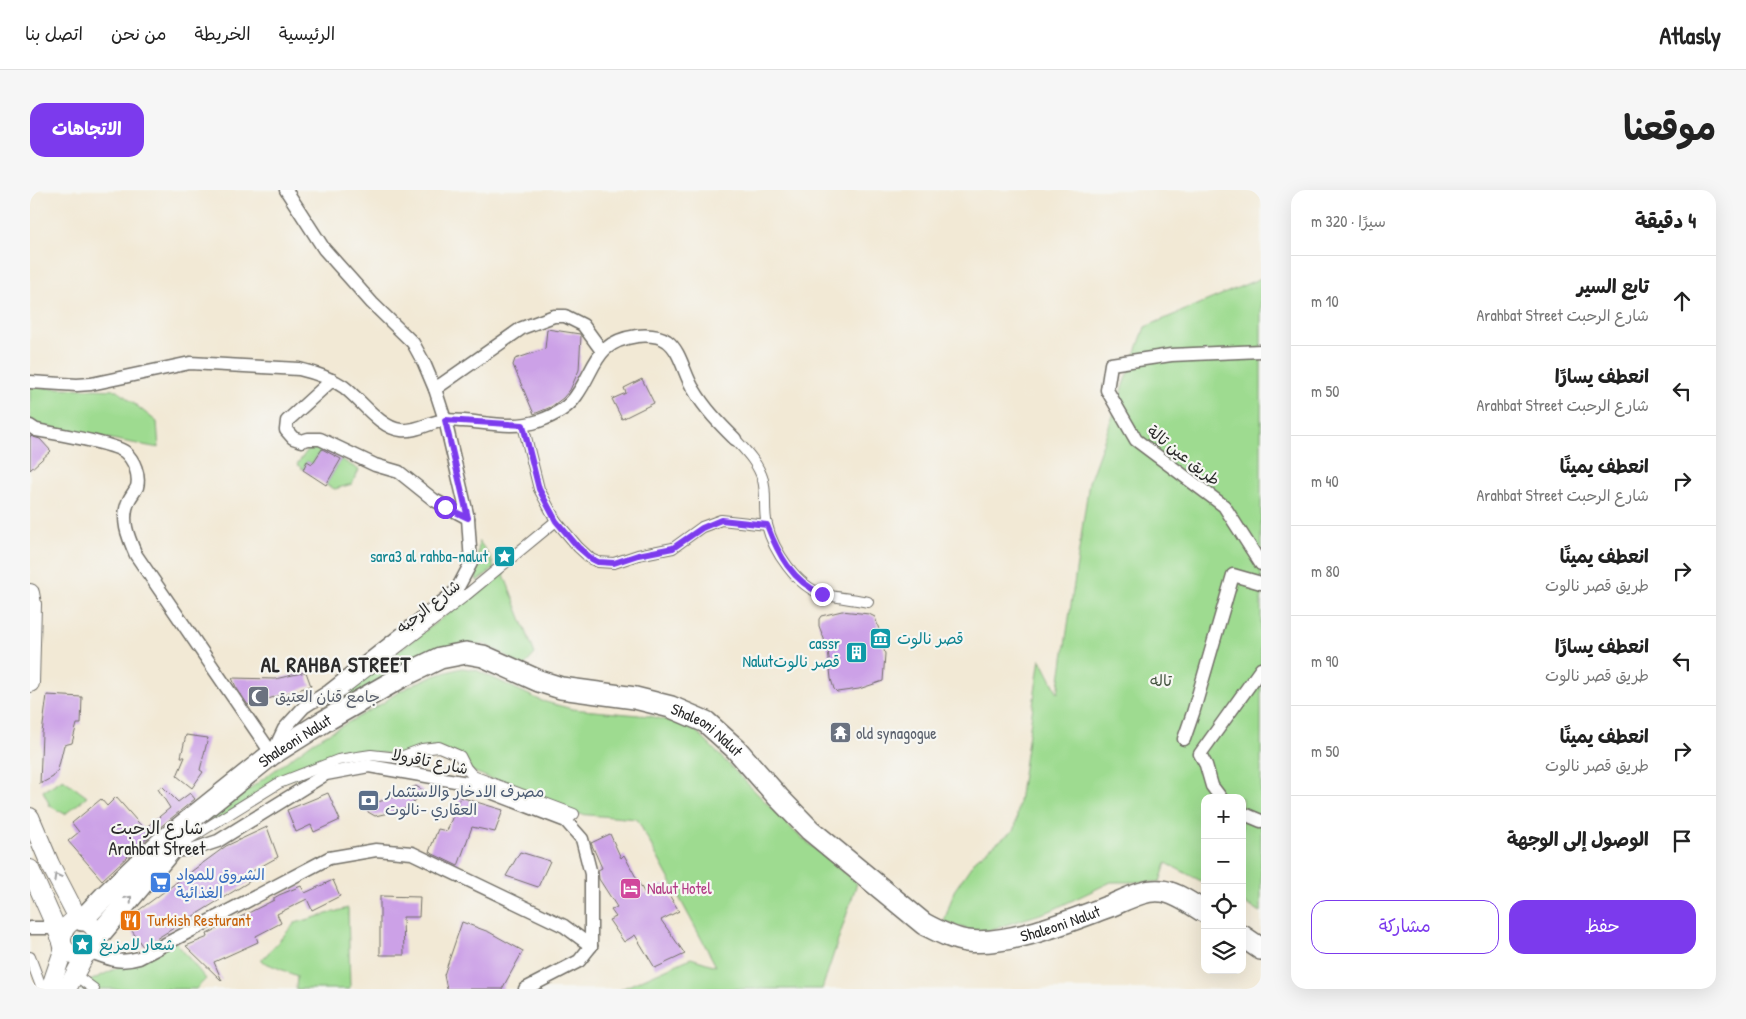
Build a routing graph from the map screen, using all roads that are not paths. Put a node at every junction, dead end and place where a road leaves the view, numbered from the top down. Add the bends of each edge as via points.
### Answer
1 (286, 190) edge
2 (602, 351) junction
3 (1261, 352) edge
4 (332, 380) junction
5 (30, 382) edge
6 (435, 389) junction
7 (445, 420) junction
8 (523, 425) junction
9 (30, 426) edge
10 (735, 439) joint
11 (468, 518) junction
12 (556, 521) junction
13 (767, 525) junction
14 (1261, 564) edge
15 (1261, 582) edge
16 (30, 593) edge
17 (868, 602) dead end
18 (1261, 669) edge
19 (30, 683) edge
20 (311, 702) junction
21 (1184, 739) dead end
22 (272, 754) junction
23 (1217, 794) edge
24 (1246, 815) edge
25 (30, 817) edge
26 (566, 821) junction
27 (1261, 821) edge
28 (183, 825) junction
29 (170, 850) junction
30 (30, 869) edge
31 (1201, 910) edge
32 (81, 920) junction
33 (30, 928) edge
34 (60, 939) junction
35 (1246, 939) edge
36 (591, 946) junction
37 (91, 948) junction
38 (1261, 949) edge
39 (30, 957) edge
40 (71, 982) edge
41 (42, 989) edge
42 (50, 989) edge
43 (94, 989) edge
44 (525, 989) edge

1 - 6 street via 324,249 413,343
2 - 6 street via 583,325 565,316 550,317 522,328
2 - 8 street via 576,397 564,408
2 - 10 street via 627,338 645,336 667,341 675,349 686,377 703,404
3 - 14 street, طريق عين تالة via 1171,355 1111,364 1107,390 1136,440 1224,506
4 - 5 street via 299,369 190,363 91,384
4 - 7 street via 351,392 390,428 411,430
4 - 11 street via 287,421 285,425 289,435 297,440 320,439 375,465 399,472 434,500
6 - 7 street
7 - 8 street
7 - 11 street
8 - 12 street via 539,489
9 - 22 street via 110,446 124,451 132,460 138,474 137,486 125,512 125,525 136,555
10 - 13 street via 757,465 763,480
11 - 20 street via 470,563 456,591
12 - 13 street via 592,559 606,564 673,548 702,528 721,520
12 - 20 street, شارع الرحبه via 332,698
13 - 17 street via 783,561 812,590
15 - 21 street via 1233,575
16 - 19 main road
18 - 23 street via 1200,754
20 - 22 street via 291,720
22 - 28 highway, Shaleoni Nalut
22 - 31 highway, Shaleoni Nalut via 403,676 440,658 466,653 483,656 561,688 635,698 706,722 736,749 810,830 924,924 942,934 966,941 1004,939 1029,934 1138,895 1161,891
24 - 27 street
32 -> 25 main road via 50,864
26 - 29 street, شارع تاقرولا via 467,783 369,766 326,774 213,843 194,849
26 - 29 street via 574,814 473,776 460,756 439,747 398,758 371,755 338,760 279,782
26 - 36 street, شارع تاقرولا via 582,839 591,874
28 - 29 highway
28 - 32 highway
37 -> 29 highway
30 - 34 main road
32 - 34 main road via 66,927
32 - 37 main road via 95,928
33 - 34 street
34 - 37 main road via 70,953 77,956
34 - 42 main road
35 - 38 highway
36 - 37 street via 564,926 412,853 376,850 329,858 139,958 116,961
36 - 44 street via 580,961
37 - 40 main road
39 - 41 street
40 - 43 street

